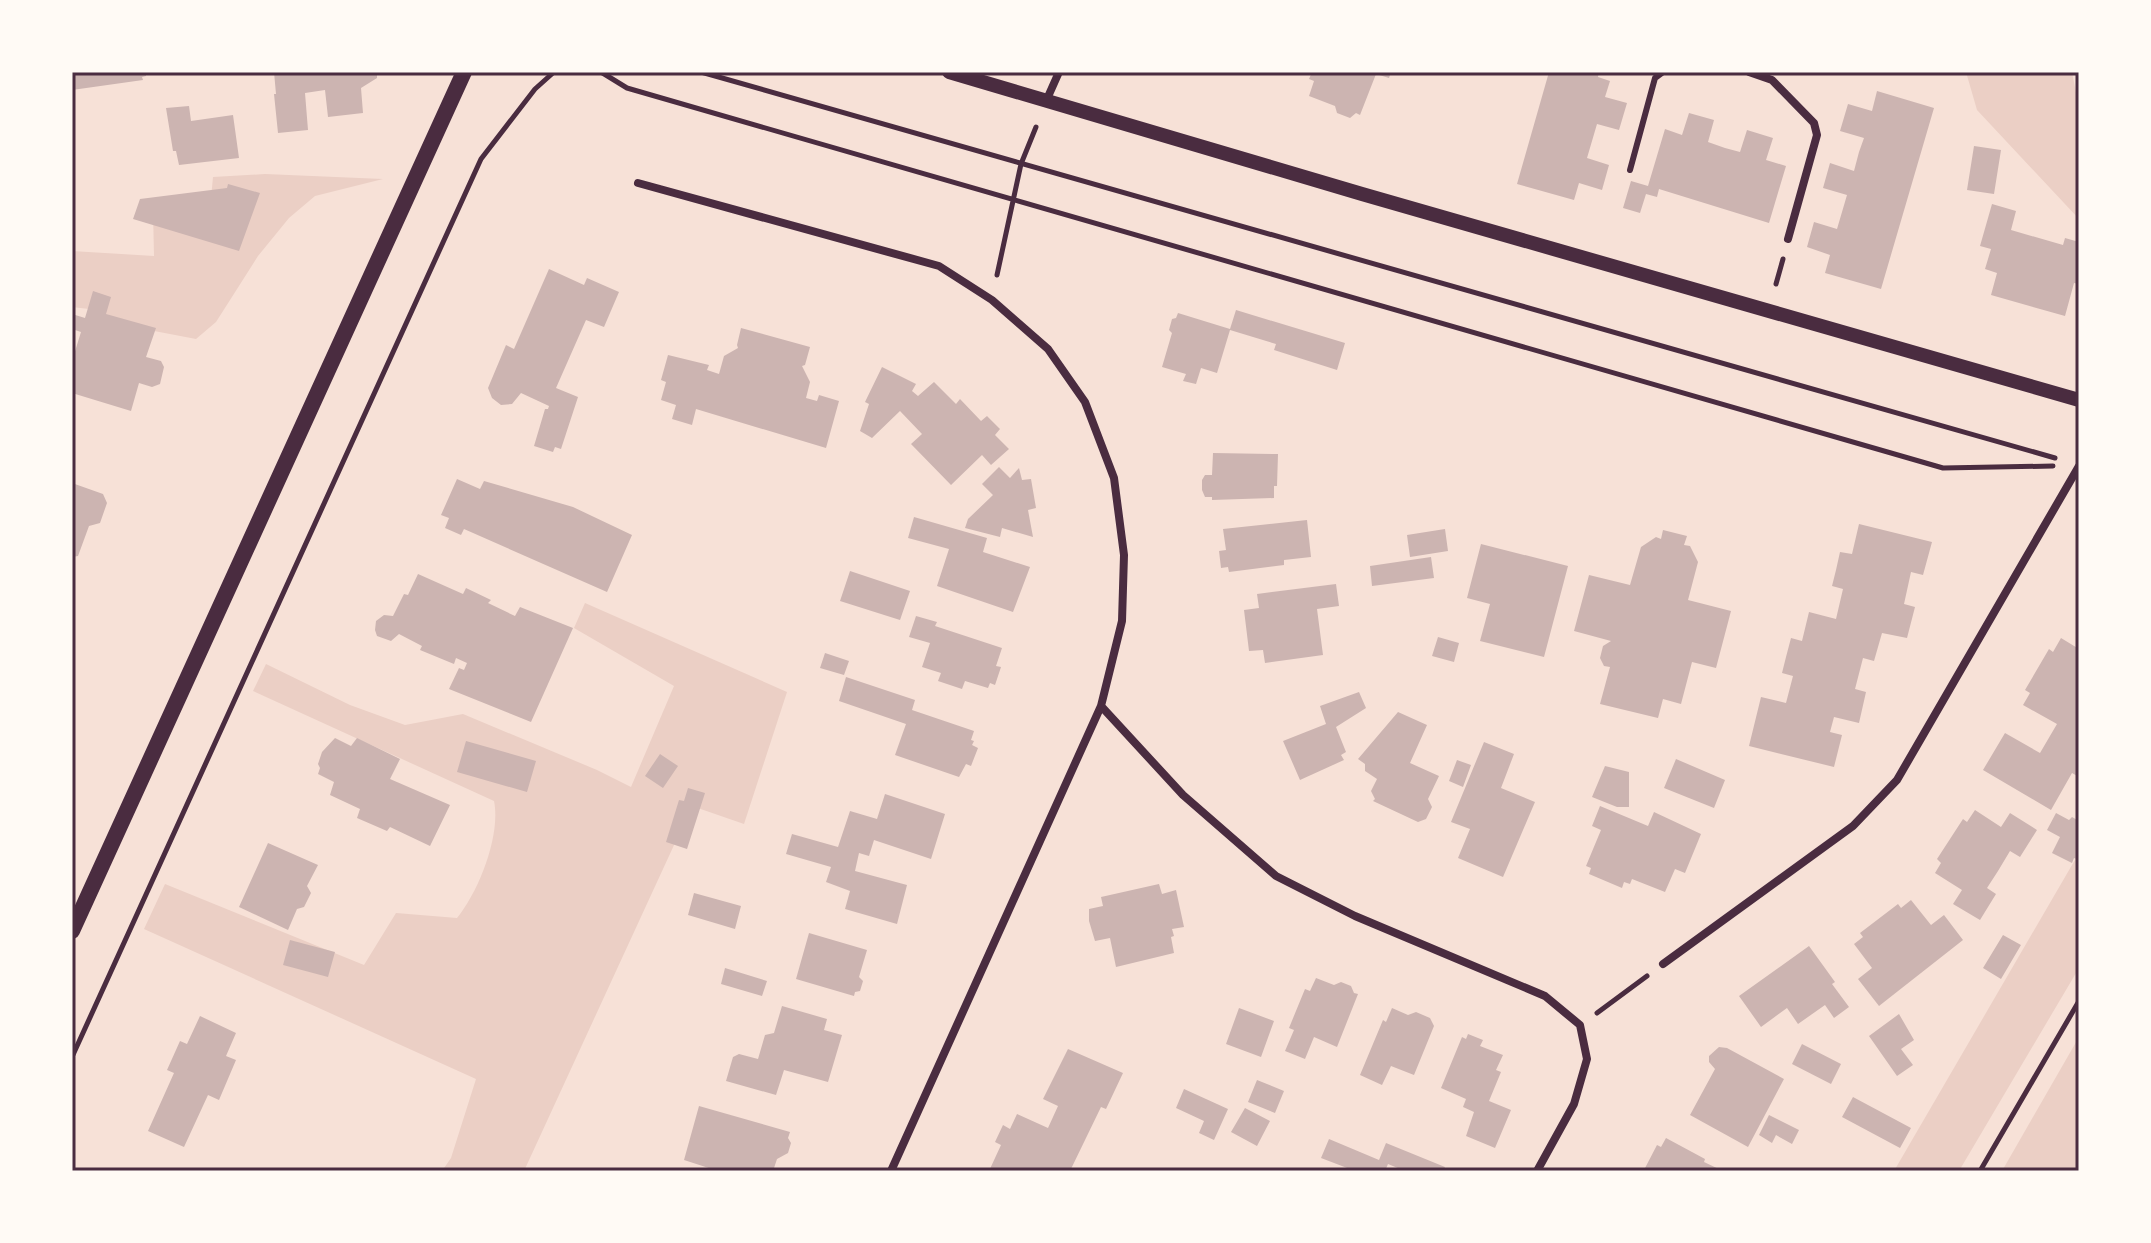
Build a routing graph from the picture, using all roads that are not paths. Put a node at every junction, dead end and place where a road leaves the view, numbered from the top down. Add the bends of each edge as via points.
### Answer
1 (464, 72) edge
2 (949, 72) edge
3 (1059, 72) edge
4 (1663, 72) edge
5 (1749, 72) edge
6 (1047, 99) junction
7 (1630, 170) dead end
8 (638, 183) dead end
9 (1788, 239) road end
10 (2079, 400) edge
11 (2079, 466) edge
12 (1101, 706) junction
13 (72, 931) edge
14 (1663, 964) road end
15 (891, 1171) edge
16 (1537, 1171) edge

1 - 13 main road
2 - 6 street
3 - 6 street
4 - 7 lane via 1655,78
5 - 9 street via 1772,80 1814,123 1817,135
6 - 10 street
8 - 12 street via 939,266 992,300 1048,349 1085,402 1114,478 1124,555 1122,621
11 - 14 street via 1897,780 1853,826
12 - 15 street
12 - 16 street via 1183,795 1276,876 1355,916 1545,996 1580,1025 1587,1059 1574,1104

